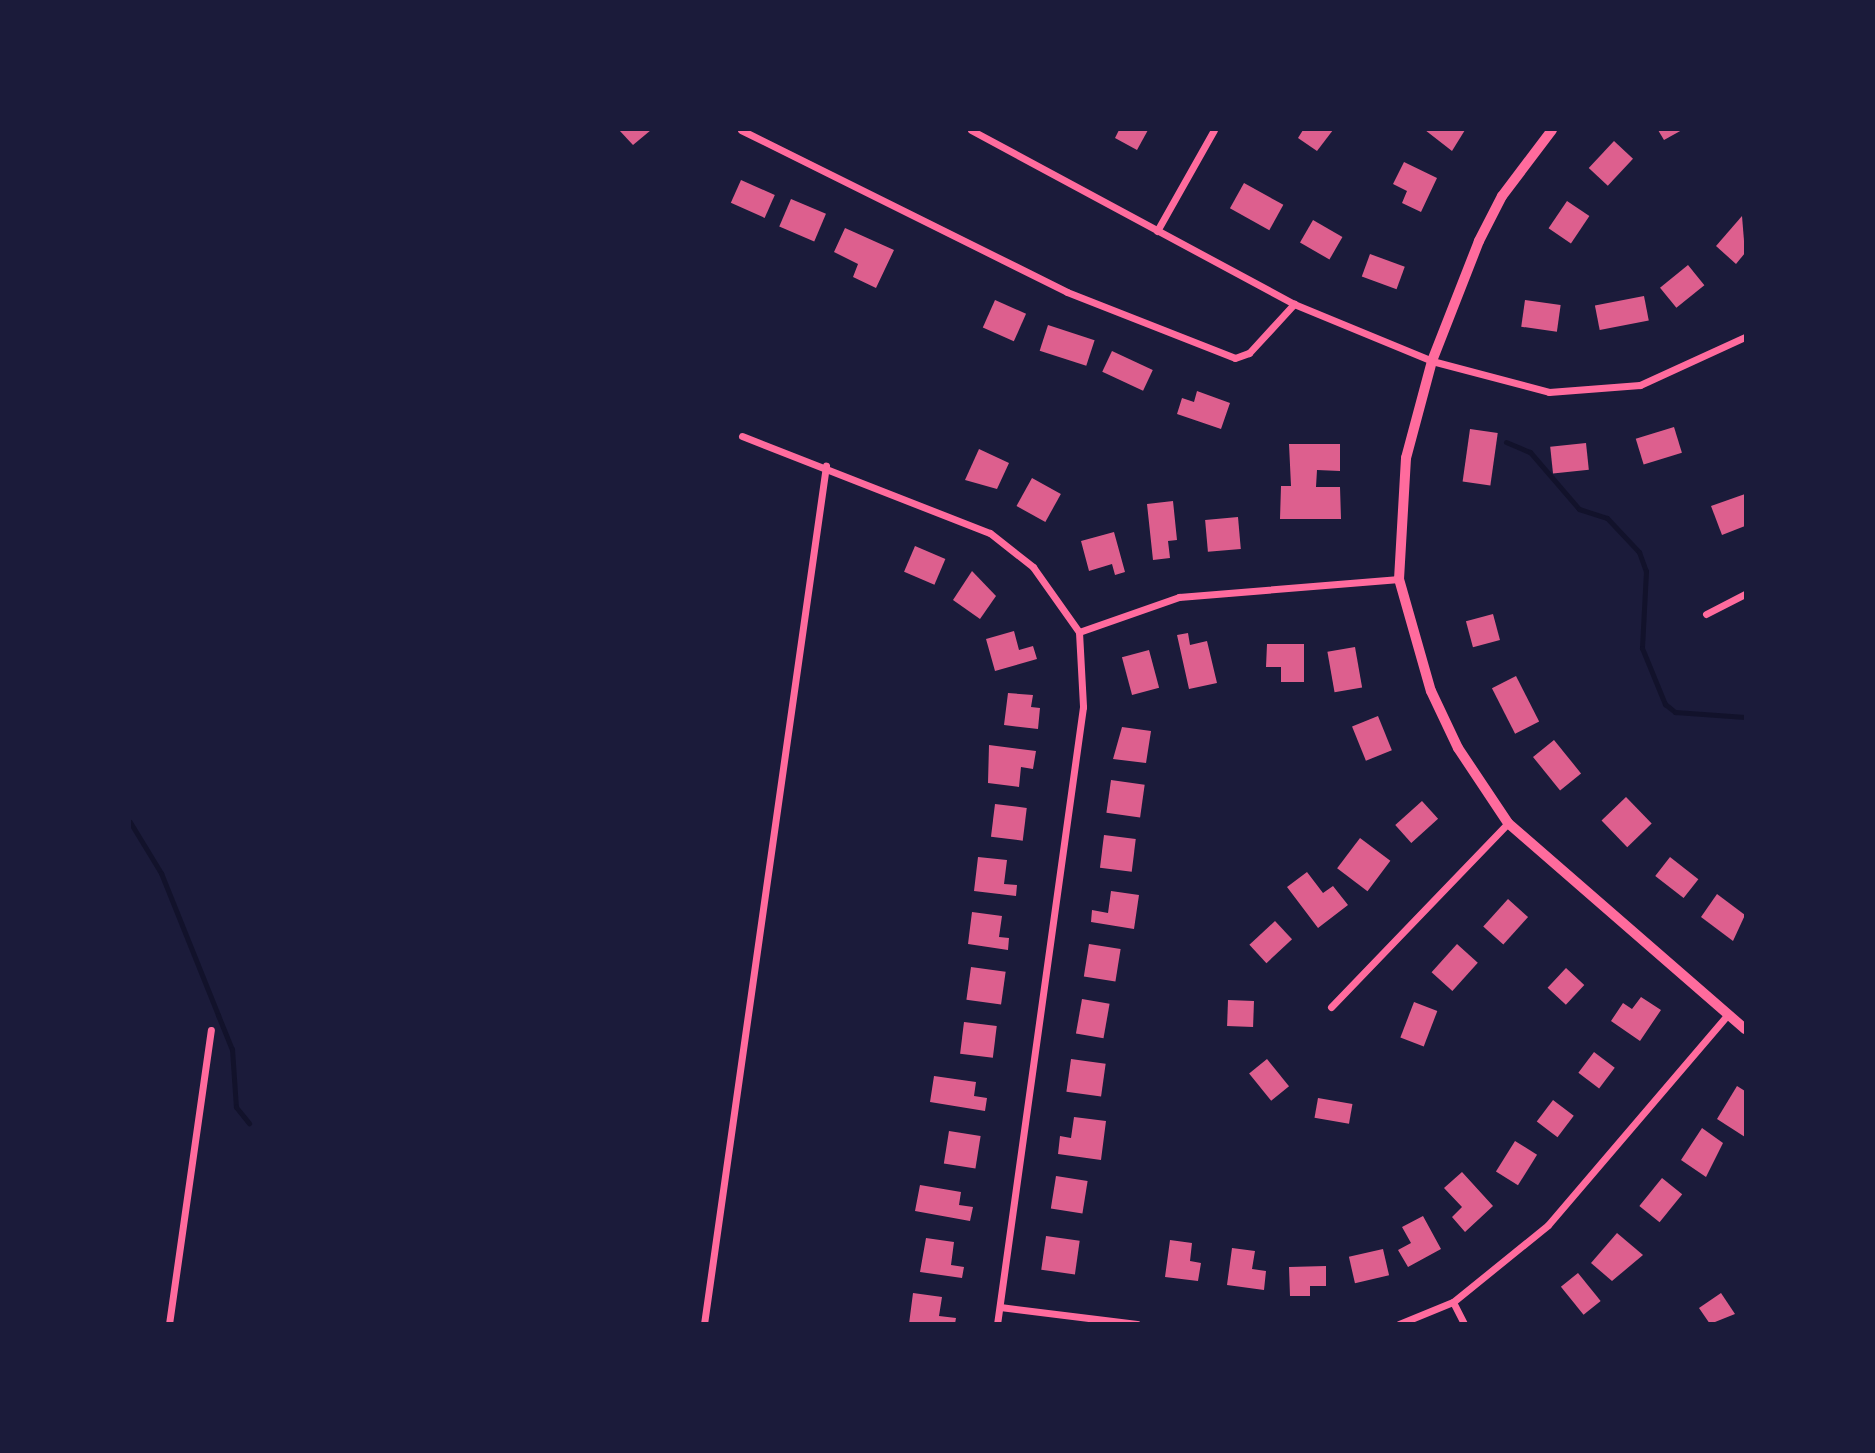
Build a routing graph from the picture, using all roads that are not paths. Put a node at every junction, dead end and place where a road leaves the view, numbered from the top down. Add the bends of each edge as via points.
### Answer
1 (741, 130) edge
2 (971, 130) edge
3 (1214, 130) edge
4 (1552, 130) edge
5 (1157, 231) junction
6 (1294, 304) junction
7 (1745, 337) edge
8 (1432, 361) junction
9 (742, 436) dead end
10 (825, 466) junction
11 (1399, 579) junction
12 (1745, 594) edge
13 (1706, 614) dead end
14 (1079, 632) junction
15 (1508, 823) junction
16 (1331, 1007) dead end
17 (1728, 1014) junction
18 (1745, 1028) edge
19 (211, 1030) dead end
20 (1454, 1302) junction
21 (1000, 1307) junction
22 (169, 1324) edge
23 (704, 1324) edge
24 (997, 1324) edge
25 (1138, 1324) edge
26 (1399, 1324) edge
27 (1464, 1324) edge

1 - 6 street via 1067,292 1235,358 1249,353
2 - 5 street
3 - 5 street
4 - 8 street via 1502,196 1479,241
5 - 6 street
6 - 8 street
7 - 8 street via 1717,355 1640,385 1549,392
8 - 11 street via 1406,458
9 - 10 street
10 - 14 street via 1000,540 1033,567
10 - 23 street
11 - 14 street via 1179,597
11 - 15 street via 1431,691 1458,748
12 - 13 street
14 - 21 street via 1083,707
15 - 16 street
15 - 17 street
17 - 18 street
17 - 20 street via 1591,1181 1496,1272
19 - 22 street
20 - 26 street
20 - 27 street
21 - 24 street
21 - 25 street

